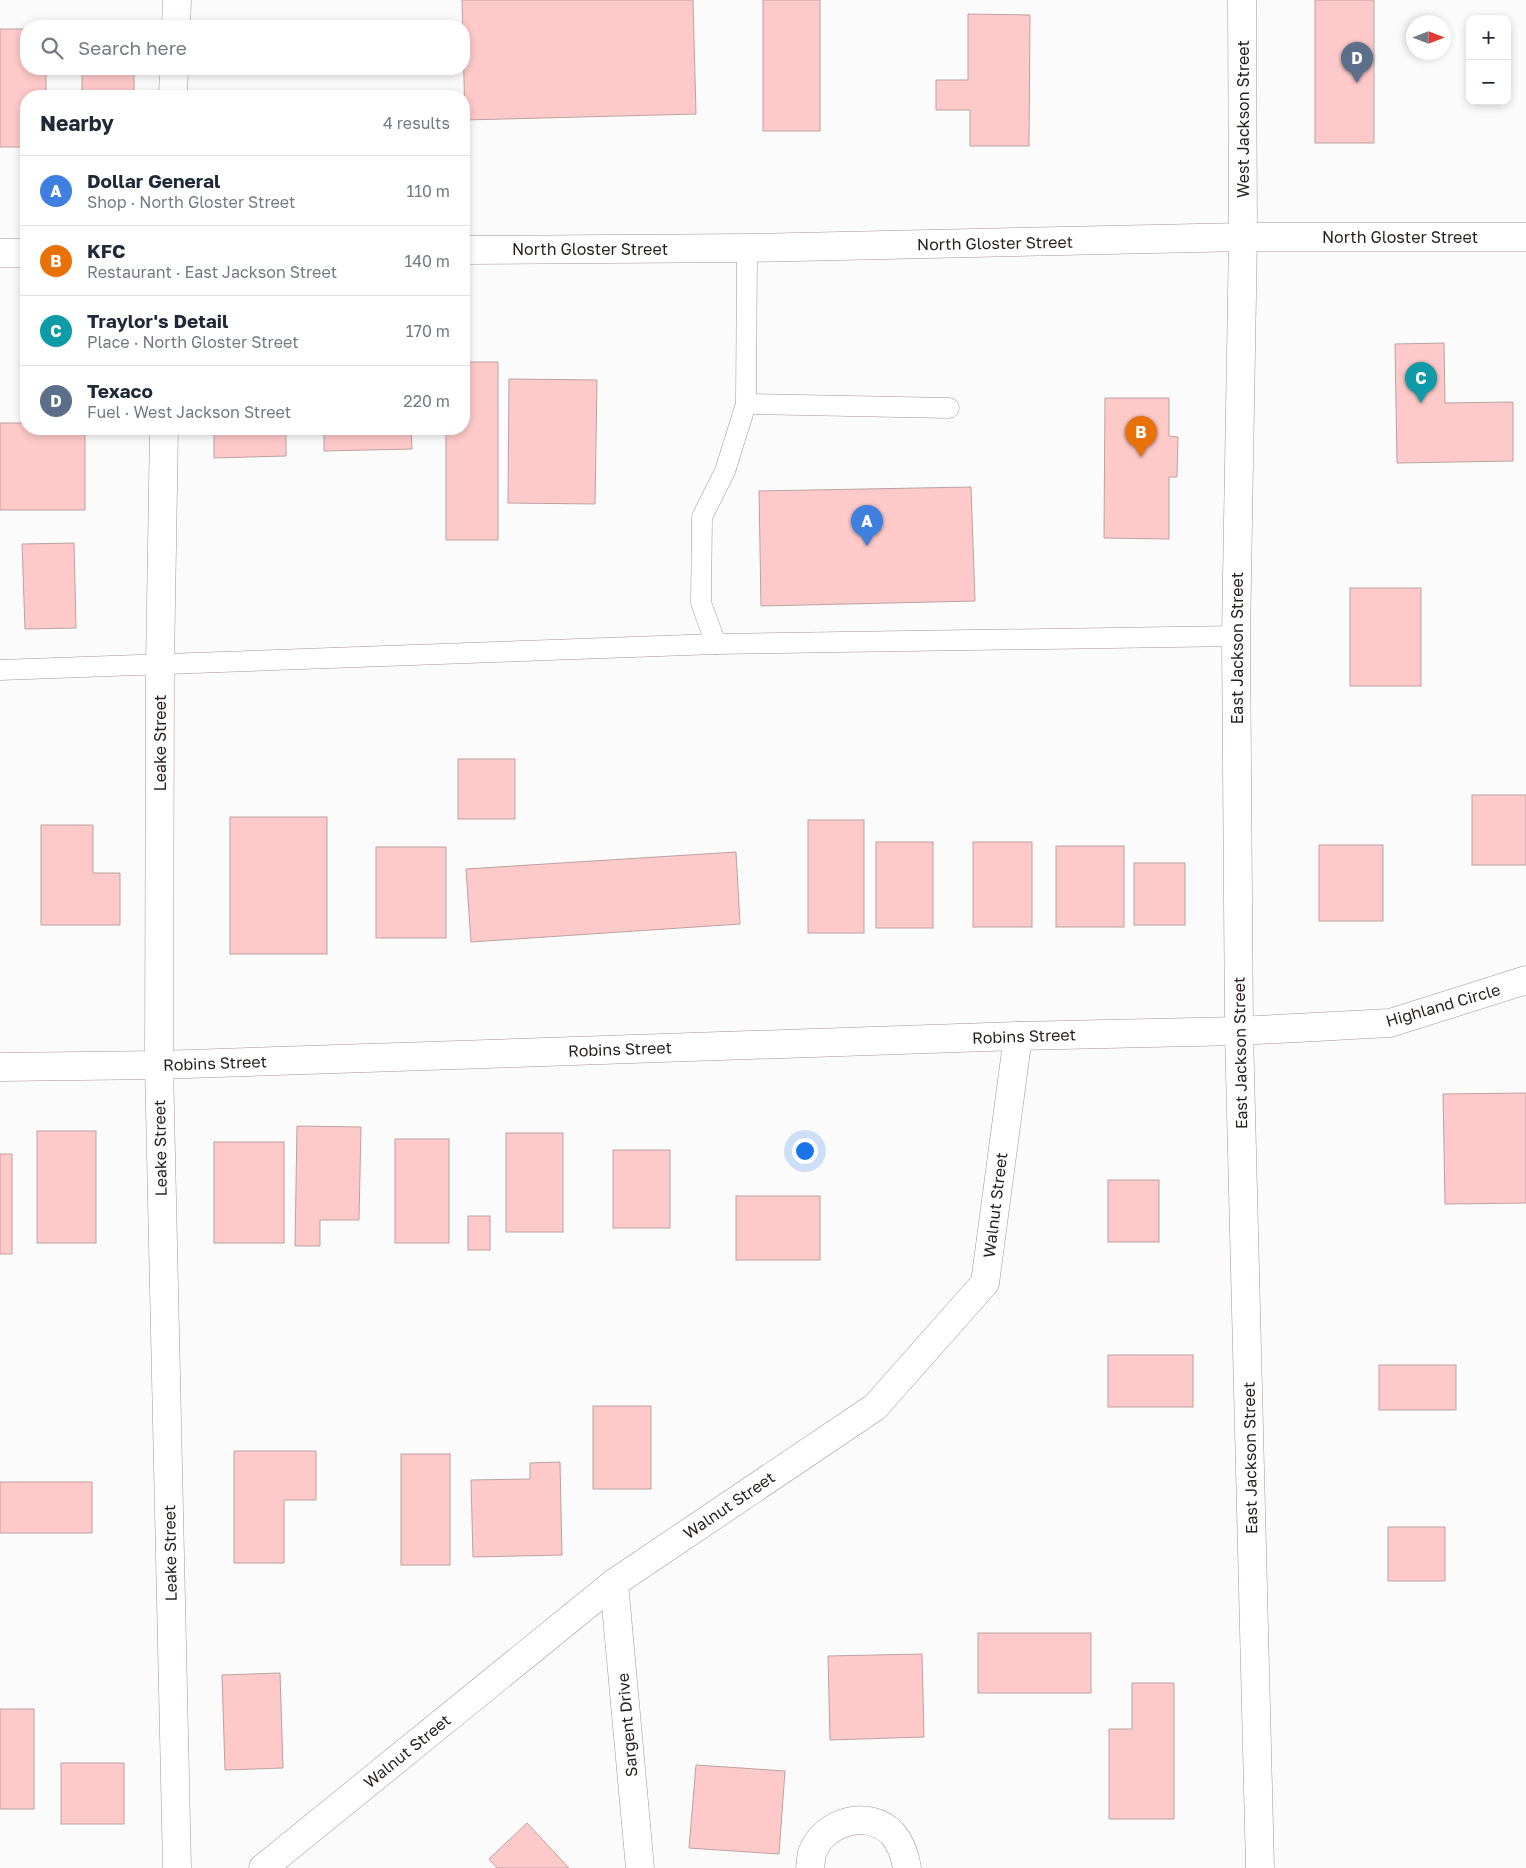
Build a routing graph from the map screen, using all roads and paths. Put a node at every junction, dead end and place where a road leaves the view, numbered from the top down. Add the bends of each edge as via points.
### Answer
1 (177, 0) edge
2 (1242, 0) edge
3 (176, 20) edge
4 (174, 75) edge
5 (173, 90) edge
6 (1243, 237) junction
7 (1526, 237) edge
8 (747, 248) junction
9 (470, 250) edge
10 (0, 253) edge
11 (20, 253) edge
12 (746, 404) junction
13 (949, 408) dead end
14 (164, 435) edge
15 (1236, 636) junction
16 (716, 644) junction
17 (160, 664) junction
18 (0, 670) edge
19 (1526, 980) edge
20 (1239, 1031) junction
21 (1018, 1036) junction
22 (159, 1065) junction
23 (0, 1067) edge
24 (614, 1583) junction
25 (177, 1868) edge
26 (263, 1868) edge
27 (640, 1868) edge
28 (810, 1868) edge
29 (907, 1868) edge
30 (1260, 1868) edge

1 - 3 street
2 - 6 street, West Jackson Street
4 - 5 street
6 - 7 street, North Gloster Street
6 - 8 street, North Gloster Street
6 - 15 street, East Jackson Street
8 - 9 street, North Gloster Street
8 - 12 lane
10 - 11 street
12 - 13 lane
12 - 16 lane via 725,471 702,517 700,603
14 - 17 street, Leake Street
15 - 16 lane
15 - 20 street, East Jackson Street
16 - 17 lane
17 - 18 lane
17 - 22 street, Leake Street
19 - 20 street, Highland Circle via 1390,1023
20 - 21 street, Robins Street
20 - 30 street, East Jackson Street
21 - 22 street, Robins Street
21 - 24 street, Walnut Street via 985,1284 875,1407
22 - 23 street, Robins Street
22 - 25 street, Leake Street
24 - 26 street, Walnut Street
24 - 27 street, Sargent Drive
28 - 29 street via 812,1853 822,1836 838,1825 856,1820 875,1823 892,1833 903,1848

